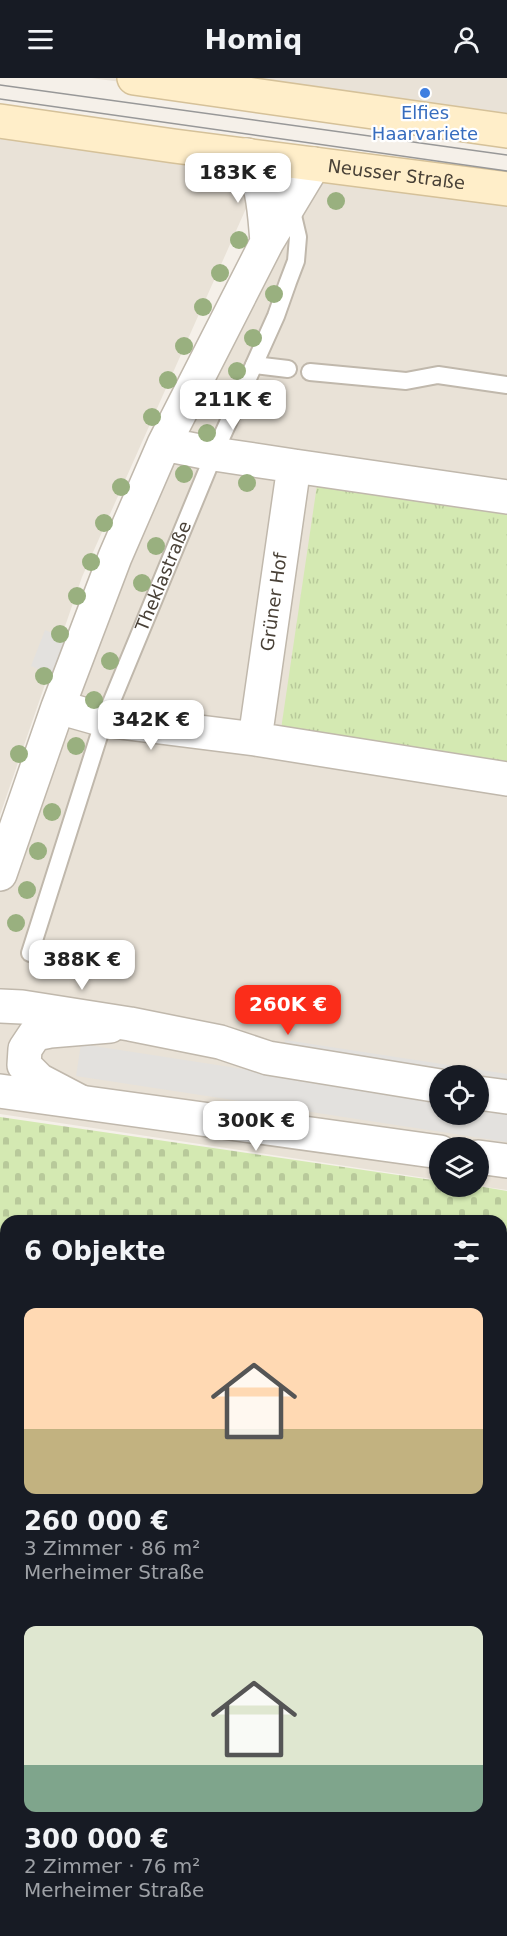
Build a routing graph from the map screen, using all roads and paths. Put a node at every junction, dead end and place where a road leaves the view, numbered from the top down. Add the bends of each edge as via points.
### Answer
1 (134, 78) edge
2 (0, 121) edge
3 (507, 131) edge
4 (247, 156) junction
5 (314, 164) junction
6 (507, 189) edge
7 (290, 202) junction
8 (267, 242) junction
9 (254, 364) junction
10 (288, 369) dead end
11 (310, 372) dead end
12 (507, 385) edge
13 (164, 444) junction
14 (214, 454) junction
15 (294, 466) junction
16 (507, 497) edge
17 (58, 708) junction
18 (104, 720) junction
19 (255, 739) junction
20 (507, 778) edge
21 (0, 873) edge
22 (30, 953) dead end
23 (0, 1006) edge
24 (130, 1024) junction
25 (429, 1084) edge
26 (3, 1089) edge
27 (489, 1095) edge
28 (507, 1097) edge
29 (79, 1101) junction
30 (429, 1150) edge
31 (489, 1159) edge
32 (507, 1161) edge

1 - 3 main road
2 - 4 main road, Neusser Straße
4 - 5 main road, Neusser Straße
4 - 8 street via 263,195
5 - 6 main road, Neusser Straße
5 - 7 street
7 - 8 street
7 - 9 lane, Theklastraße via 298,237 296,261
8 - 13 street
9 - 10 lane
9 - 14 lane, Theklastraße
11 - 12 lane via 406,381 438,375
13 - 14 street
13 - 17 street via 115,556
14 - 15 street
14 - 18 lane, Theklastraße
15 - 16 street
15 - 19 street, Grüner Hof
17 - 18 street
17 - 21 street
18 - 19 street
18 - 22 lane, Theklastraße
19 - 20 street
23 - 24 street
24 - 25 street via 220,1042 267,1058
24 - 29 street via 35,1034 25,1049 24,1065 39,1080
26 - 29 street
27 - 28 street
29 - 30 street
31 - 32 street

